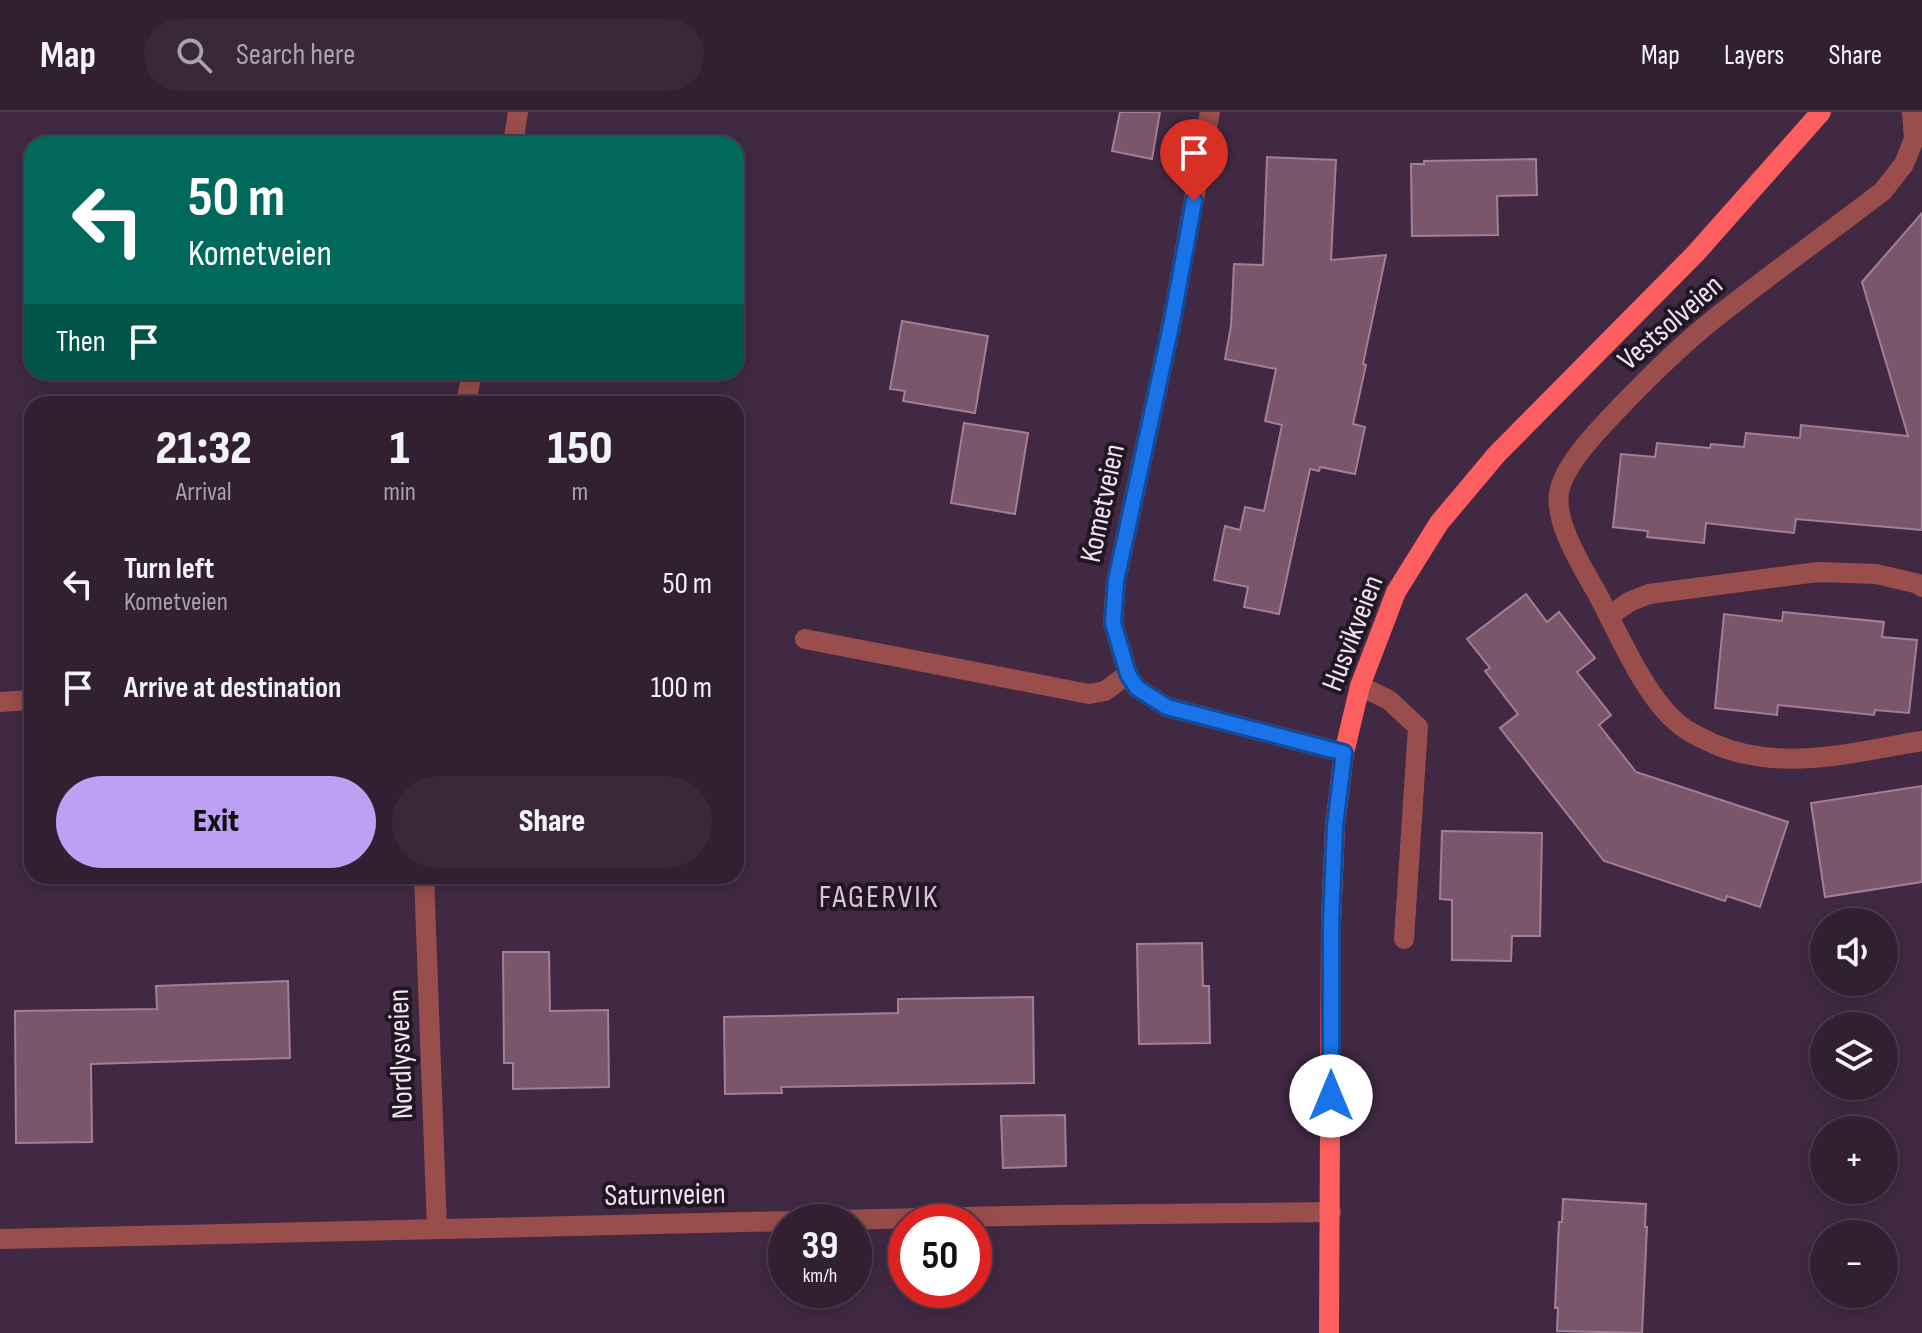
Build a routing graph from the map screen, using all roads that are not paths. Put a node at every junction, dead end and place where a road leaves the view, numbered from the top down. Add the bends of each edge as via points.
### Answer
1 (518, 112) edge
2 (1210, 112) edge
3 (1821, 112) edge
4 (1912, 112) edge
5 (514, 136) edge
6 (1922, 587) edge
7 (1609, 616) junction
8 (805, 639) dead end
9 (1128, 674) junction
10 (1360, 686) junction
11 (24, 700) edge
12 (0, 702) edge
13 (1922, 741) edge
14 (1344, 753) junction
15 (424, 884) edge
16 (1404, 939) dead end
17 (1331, 1212) junction
18 (437, 1229) junction
19 (0, 1239) edge
20 (1329, 1333) edge

1 - 5 street
2 - 9 street, Kometveien via 1116,581 1113,623
3 - 10 main road, Husvikveien via 1696,253 1497,454 1439,523 1396,592
4 - 7 street, Vestsolveien via 1914,139 1904,164 1883,191 1712,320 1642,384 1575,460 1560,488 1566,535
6 - 7 street via 1876,574 1818,572 1649,594
7 - 13 street, Vestsolveien via 1648,688 1672,718 1734,752 1808,759
8 - 9 street via 1089,694 1105,691
9 - 14 street via 1137,688 1167,707
10 - 14 main road, Husvikveien
10 - 16 street via 1389,700 1418,727
11 - 12 street
14 - 17 main road, Husvikveien via 1331,923
15 - 18 street, Nordlysveien
17 - 18 street, Saturnveien
17 - 20 main road, Husvikveien
18 - 19 street, Saturnveien

